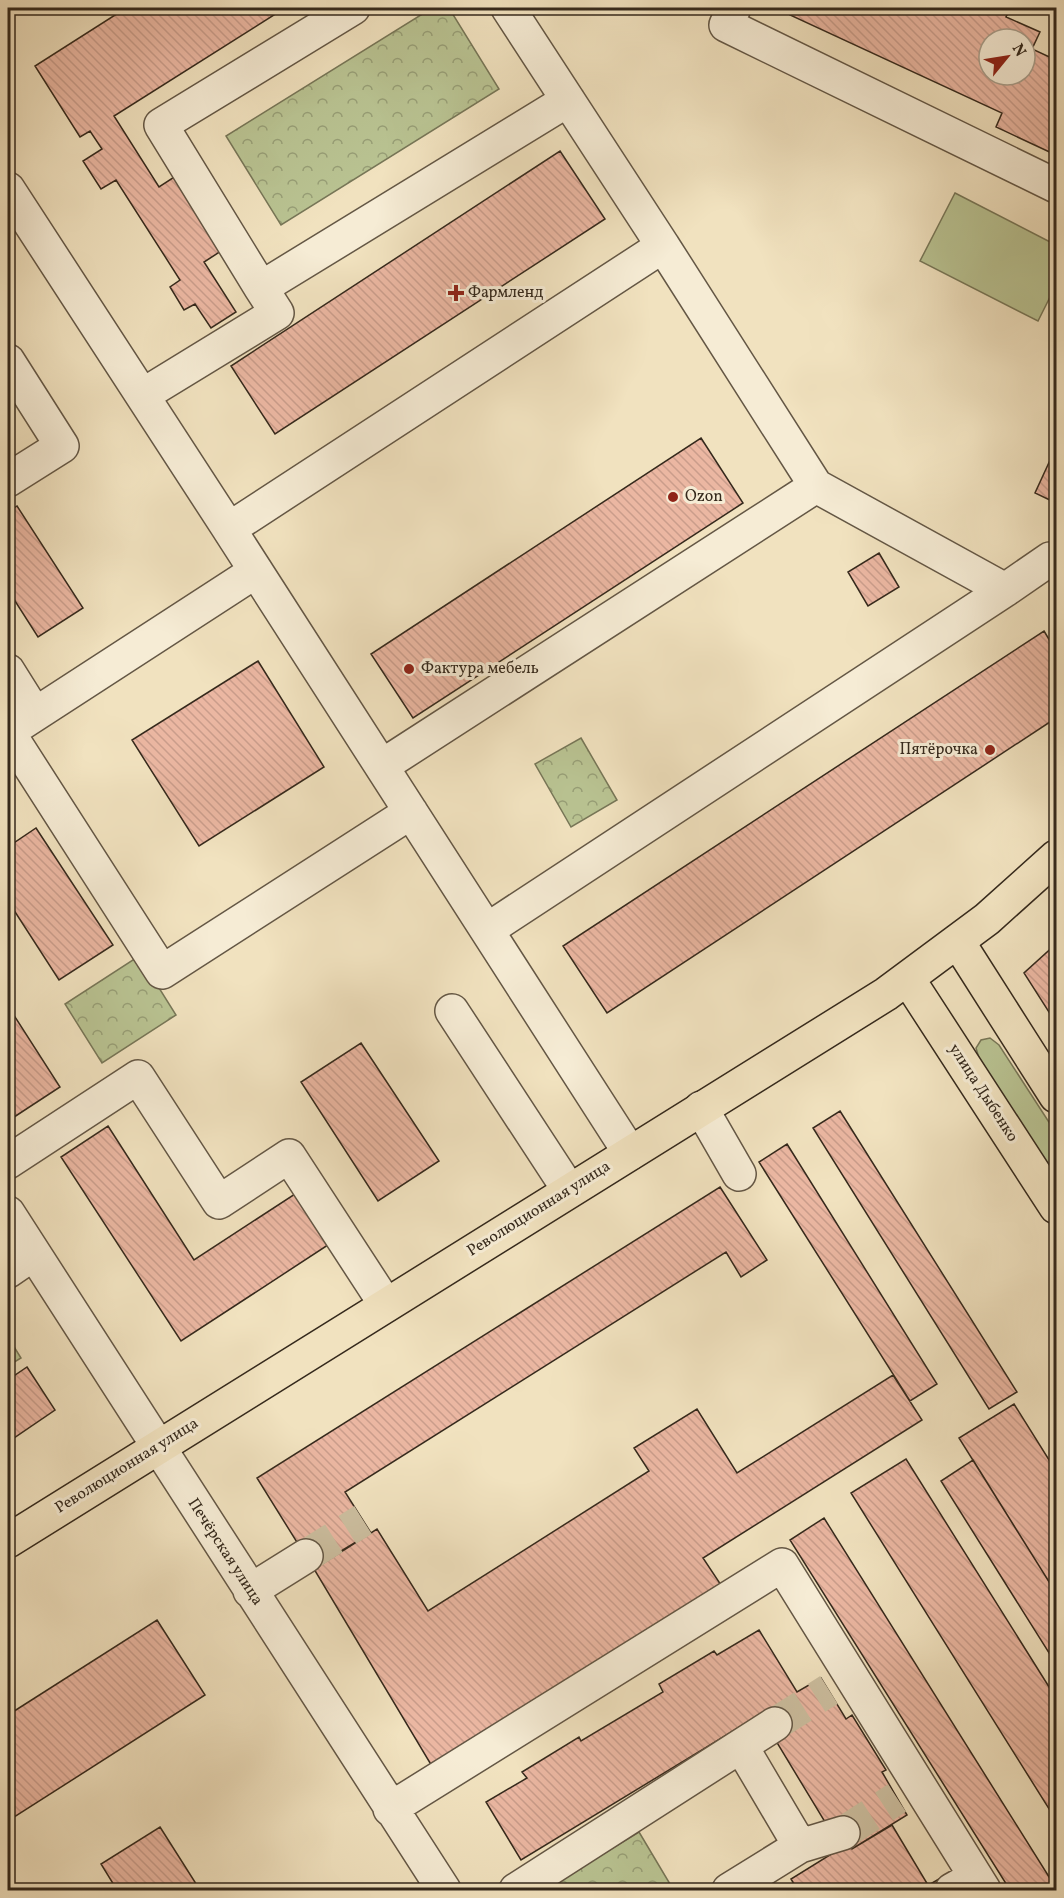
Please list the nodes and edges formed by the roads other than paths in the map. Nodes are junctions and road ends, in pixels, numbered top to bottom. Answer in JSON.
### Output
{"nodes":[{"id":1,"x":353,"y":8,"type":"edge"},
{"id":2,"x":508,"y":8,"type":"edge"},
{"id":3,"x":734,"y":8,"type":"edge"},
{"id":4,"x":568,"y":100,"type":"junction"},
{"id":5,"x":1056,"y":186,"type":"edge"},
{"id":6,"x":8,"y":189,"type":"edge"},
{"id":7,"x":663,"y":246,"type":"junction"},
{"id":8,"x":261,"y":288,"type":"junction"},
{"id":9,"x":8,"y":361,"type":"edge"},
{"id":10,"x":143,"y":395,"type":"junction"},
{"id":11,"x":8,"y":480,"type":"edge"},
{"id":12,"x":816,"y":486,"type":"junction"},
{"id":13,"x":230,"y":529,"type":"junction"},
{"id":14,"x":1054,"y":555,"type":"edge"},
{"id":15,"x":256,"y":571,"type":"junction"},
{"id":16,"x":1005,"y":590,"type":"junction"},
{"id":17,"x":8,"y":671,"type":"edge"},
{"id":18,"x":35,"y":714,"type":"junction"},
{"id":19,"x":382,"y":766,"type":"junction"},
{"id":20,"x":411,"y":812,"type":"junction"},
{"id":21,"x":1056,"y":857,"type":"edge"},
{"id":22,"x":487,"y":930,"type":"junction"},
{"id":23,"x":958,"y":942,"type":"junction"},
{"id":24,"x":908,"y":979,"type":"junction"},
{"id":25,"x":452,"y":1011,"type":"dead end"},
{"id":26,"x":1056,"y":1096,"type":"edge"},
{"id":27,"x":701,"y":1108,"type":"junction"},
{"id":28,"x":630,"y":1153,"type":"junction"},
{"id":29,"x":8,"y":1162,"type":"edge"},
{"id":30,"x":739,"y":1174,"type":"dead end"},
{"id":31,"x":569,"y":1190,"type":"junction"},
{"id":32,"x":1056,"y":1207,"type":"edge"},
{"id":33,"x":8,"y":1213,"type":"edge"},
{"id":34,"x":20,"y":1262,"type":"edge"},
{"id":35,"x":386,"y":1305,"type":"junction"},
{"id":36,"x":158,"y":1447,"type":"junction"},
{"id":37,"x":8,"y":1541,"type":"edge"},
{"id":38,"x":306,"y":1556,"type":"tunnel mouth"},
{"id":39,"x":250,"y":1591,"type":"junction"},
{"id":40,"x":775,"y":1724,"type":"tunnel mouth"},
{"id":41,"x":741,"y":1746,"type":"junction"},
{"id":42,"x":390,"y":1809,"type":"junction"},
{"id":43,"x":843,"y":1833,"type":"tunnel mouth"},
{"id":44,"x":800,"y":1846,"type":"junction"},
{"id":45,"x":970,"y":1886,"type":"edge"},
{"id":46,"x":444,"y":1890,"type":"edge"},
{"id":47,"x":516,"y":1890,"type":"edge"},
{"id":48,"x":729,"y":1890,"type":"edge"}],
"edges":[{"from":1,"to":8,"type":"street"},
{"from":2,"to":4,"type":"street"},
{"from":3,"to":5,"type":"street"},
{"from":4,"to":7,"type":"street"},
{"from":4,"to":8,"type":"street"},
{"from":6,"to":10,"type":"street"},
{"from":7,"to":12,"type":"street"},
{"from":7,"to":13,"type":"street"},
{"from":8,"to":10,"type":"street"},
{"from":9,"to":11,"type":"street"},
{"from":10,"to":13,"type":"street"},
{"from":12,"to":16,"type":"street"},
{"from":12,"to":19,"type":"street"},
{"from":13,"to":15,"type":"street"},
{"from":14,"to":16,"type":"street"},
{"from":15,"to":18,"type":"street"},
{"from":15,"to":19,"type":"street"},
{"from":16,"to":22,"type":"street"},
{"from":17,"to":18,"type":"street"},
{"from":18,"to":20,"type":"street"},
{"from":19,"to":20,"type":"street"},
{"from":20,"to":22,"type":"street"},
{"from":21,"to":23,"type":"main road","name":"Революционная улица"},
{"from":22,"to":28,"type":"street"},
{"from":23,"to":24,"type":"main road","name":"Революционная улица"},
{"from":23,"to":26,"type":"main road"},
{"from":24,"to":27,"type":"main road","name":"Революционная улица"},
{"from":24,"to":32,"type":"main road","name":"улица Дыбенко"},
{"from":25,"to":31,"type":"street"},
{"from":27,"to":28,"type":"main road","name":"Революционная улица"},
{"from":27,"to":30,"type":"street"},
{"from":28,"to":31,"type":"main road","name":"Революционная улица"},
{"from":29,"to":35,"type":"street"},
{"from":31,"to":35,"type":"main road","name":"Революционная улица"},
{"from":33,"to":34,"type":"street","name":"Печёрская улица"},
{"from":34,"to":36,"type":"street","name":"Печёрская улица"},
{"from":35,"to":36,"type":"main road","name":"Революционная улица"},
{"from":36,"to":37,"type":"main road","name":"Революционная улица"},
{"from":36,"to":39,"type":"street","name":"Печёрская улица"},
{"from":38,"to":39,"type":"street"},
{"from":39,"to":42,"type":"street","name":"Печёрская улица"},
{"from":40,"to":41,"type":"street"},
{"from":41,"to":44,"type":"street"},
{"from":41,"to":47,"type":"street"},
{"from":42,"to":45,"type":"street"},
{"from":42,"to":46,"type":"street","name":"Печёрская улица"},
{"from":43,"to":44,"type":"street"},
{"from":44,"to":48,"type":"street"}]}
